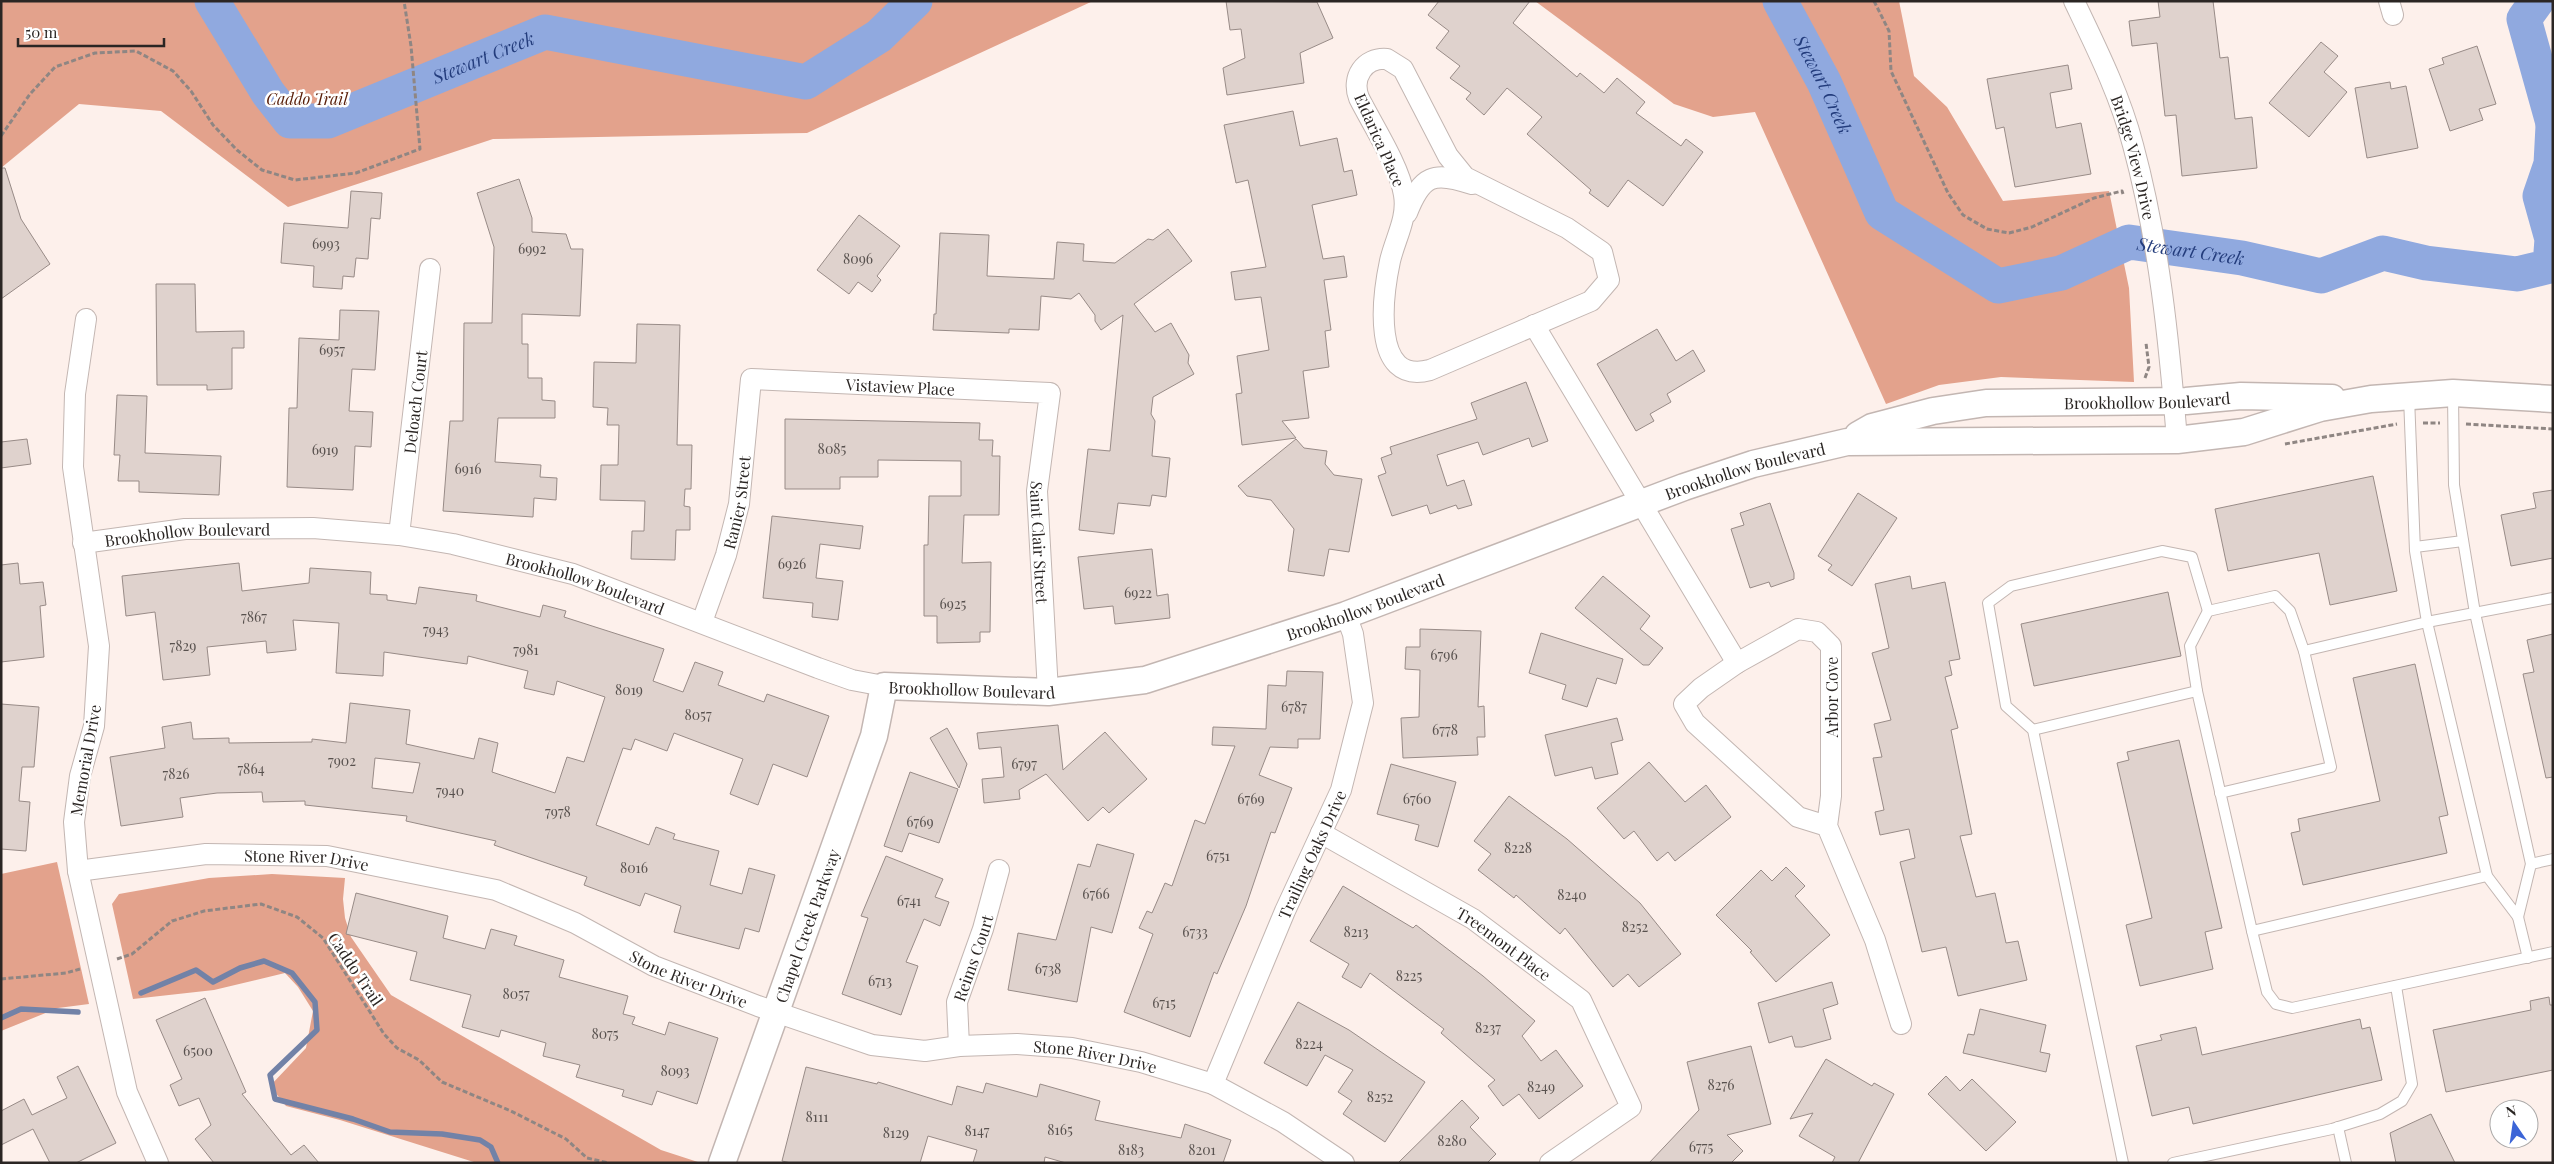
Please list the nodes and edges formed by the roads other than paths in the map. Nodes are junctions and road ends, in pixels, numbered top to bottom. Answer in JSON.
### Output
{"nodes":[{"id":1,"x":2074,"y":1,"type":"edge"},
{"id":2,"x":1487,"y":189,"type":"junction"},
{"id":3,"x":1400,"y":229,"type":"junction"},
{"id":4,"x":430,"y":269,"type":"dead end"},
{"id":5,"x":86,"y":318,"type":"dead end"},
{"id":6,"x":1534,"y":325,"type":"junction"},
{"id":7,"x":751,"y":379,"type":"joint"},
{"id":8,"x":1050,"y":393,"type":"joint"},
{"id":9,"x":2453,"y":393,"type":"junction"},
{"id":10,"x":2409,"y":396,"type":"junction"},
{"id":11,"x":2553,"y":399,"type":"edge"},
{"id":12,"x":2364,"y":400,"type":"junction"},
{"id":13,"x":2174,"y":401,"type":"junction"},
{"id":14,"x":2177,"y":440,"type":"junction"},
{"id":15,"x":1847,"y":442,"type":"junction"},
{"id":16,"x":1641,"y":503,"type":"junction"},
{"id":17,"x":399,"y":535,"type":"junction"},
{"id":18,"x":2463,"y":541,"type":"junction"},
{"id":19,"x":83,"y":543,"type":"junction"},
{"id":20,"x":2415,"y":548,"type":"junction"},
{"id":21,"x":2553,"y":598,"type":"edge"},
{"id":22,"x":2208,"y":610,"type":"junction"},
{"id":23,"x":2475,"y":614,"type":"junction"},
{"id":24,"x":1346,"y":615,"type":"junction"},
{"id":25,"x":702,"y":622,"type":"junction"},
{"id":26,"x":2427,"y":622,"type":"junction"},
{"id":27,"x":2304,"y":651,"type":"junction"},
{"id":28,"x":1737,"y":663,"type":"junction"},
{"id":29,"x":884,"y":686,"type":"junction"},
{"id":30,"x":2196,"y":691,"type":"junction"},
{"id":31,"x":1048,"y":692,"type":"junction"},
{"id":32,"x":2033,"y":730,"type":"junction"},
{"id":33,"x":2220,"y":793,"type":"junction"},
{"id":34,"x":1827,"y":826,"type":"junction"},
{"id":35,"x":1321,"y":833,"type":"junction"},
{"id":36,"x":2553,"y":860,"type":"edge"},
{"id":37,"x":2531,"y":864,"type":"junction"},
{"id":38,"x":999,"y":870,"type":"dead end"},
{"id":39,"x":78,"y":871,"type":"junction"},
{"id":40,"x":2487,"y":876,"type":"junction"},
{"id":41,"x":2518,"y":917,"type":"junction"},
{"id":42,"x":2252,"y":931,"type":"junction"},
{"id":43,"x":2553,"y":952,"type":"edge"},
{"id":44,"x":2528,"y":958,"type":"junction"},
{"id":45,"x":2396,"y":986,"type":"junction"},
{"id":46,"x":777,"y":1012,"type":"junction"},
{"id":47,"x":1901,"y":1024,"type":"dead end"},
{"id":48,"x":959,"y":1046,"type":"junction"},
{"id":49,"x":1213,"y":1084,"type":"junction"},
{"id":50,"x":2338,"y":1127,"type":"junction"},
{"id":51,"x":154,"y":1162,"type":"edge"},
{"id":52,"x":722,"y":1163,"type":"edge"},
{"id":53,"x":1344,"y":1163,"type":"edge"},
{"id":54,"x":1550,"y":1163,"type":"edge"},
{"id":55,"x":2123,"y":1163,"type":"edge"},
{"id":56,"x":2173,"y":1163,"type":"edge"},
{"id":57,"x":2346,"y":1163,"type":"edge"}],
"edges":[{"from":1,"to":13,"type":"street","name":"Bridge View Drive"},
{"from":2,"to":3,"type":"street","name":"Eldarica Place"},
{"from":2,"to":3,"type":"street","name":"Eldarica Place"},
{"from":2,"to":6,"type":"street","name":"Eldarica Place"},
{"from":3,"to":6,"type":"street","name":"Eldarica Place"},
{"from":4,"to":17,"type":"street","name":"Deloach Court"},
{"from":5,"to":19,"type":"street","name":"Memorial Drive"},
{"from":6,"to":16,"type":"street"},
{"from":7,"to":8,"type":"street","name":"Vistaview Place"},
{"from":7,"to":25,"type":"street","name":"Ranier Street"},
{"from":8,"to":31,"type":"street","name":"Saint Clair Street"},
{"from":9,"to":10,"type":"street","name":"Brookhollow Boulevard"},
{"from":9,"to":11,"type":"street","name":"Brookhollow Boulevard"},
{"from":9,"to":18,"type":"lane"},
{"from":10,"to":12,"type":"street","name":"Brookhollow Boulevard"},
{"from":10,"to":20,"type":"lane"},
{"from":12,"to":13,"type":"street","name":"Brookhollow Boulevard"},
{"from":12,"to":14,"type":"street","name":"Brookhollow Boulevard"},
{"from":13,"to":14,"type":"street","name":"Bridge View Drive"},
{"from":13,"to":15,"type":"street","name":"Brookhollow Boulevard"},
{"from":14,"to":15,"type":"street","name":"Brookhollow Boulevard"},
{"from":15,"to":16,"type":"street","name":"Brookhollow Boulevard"},
{"from":16,"to":24,"type":"street","name":"Brookhollow Boulevard"},
{"from":16,"to":28,"type":"street"},
{"from":17,"to":19,"type":"street","name":"Brookhollow Boulevard"},
{"from":17,"to":25,"type":"street","name":"Brookhollow Boulevard"},
{"from":18,"to":20,"type":"lane"},
{"from":18,"to":23,"type":"lane"},
{"from":19,"to":39,"type":"street","name":"Memorial Drive"},
{"from":20,"to":26,"type":"lane"},
{"from":21,"to":23,"type":"lane"},
{"from":22,"to":27,"type":"lane"},
{"from":22,"to":30,"type":"lane"},
{"from":22,"to":32,"type":"lane"},
{"from":23,"to":26,"type":"lane"},
{"from":23,"to":37,"type":"lane"},
{"from":24,"to":31,"type":"street","name":"Brookhollow Boulevard"},
{"from":24,"to":35,"type":"street","name":"Trailing Oaks Drive"},
{"from":25,"to":29,"type":"street","name":"Brookhollow Boulevard"},
{"from":26,"to":27,"type":"lane"},
{"from":26,"to":40,"type":"lane"},
{"from":27,"to":33,"type":"lane"},
{"from":28,"to":34,"type":"street","name":"Arbor Cove"},
{"from":28,"to":34,"type":"street","name":"Arbor Cove"},
{"from":29,"to":31,"type":"street","name":"Brookhollow Boulevard"},
{"from":29,"to":46,"type":"street","name":"Chapel Creek Parkway"},
{"from":30,"to":32,"type":"lane"},
{"from":30,"to":33,"type":"lane"},
{"from":32,"to":55,"type":"lane"},
{"from":33,"to":42,"type":"lane"},
{"from":34,"to":47,"type":"street"},
{"from":35,"to":49,"type":"street","name":"Trailing Oaks Drive"},
{"from":35,"to":54,"type":"street","name":"Treemont Place"},
{"from":36,"to":37,"type":"lane"},
{"from":37,"to":41,"type":"lane"},
{"from":38,"to":48,"type":"street","name":"Reims Court"},
{"from":39,"to":46,"type":"street","name":"Stone River Drive"},
{"from":39,"to":51,"type":"street","name":"Memorial Drive"},
{"from":40,"to":41,"type":"lane"},
{"from":40,"to":42,"type":"lane"},
{"from":41,"to":44,"type":"lane"},
{"from":42,"to":45,"type":"lane"},
{"from":43,"to":44,"type":"lane"},
{"from":44,"to":45,"type":"lane"},
{"from":45,"to":50,"type":"lane"},
{"from":46,"to":48,"type":"street","name":"Stone River Drive"},
{"from":46,"to":52,"type":"street","name":"Chapel Creek Parkway"},
{"from":48,"to":49,"type":"street","name":"Stone River Drive"},
{"from":49,"to":53,"type":"street","name":"Stone River Drive"},
{"from":50,"to":56,"type":"lane"},
{"from":50,"to":57,"type":"lane"}]}
